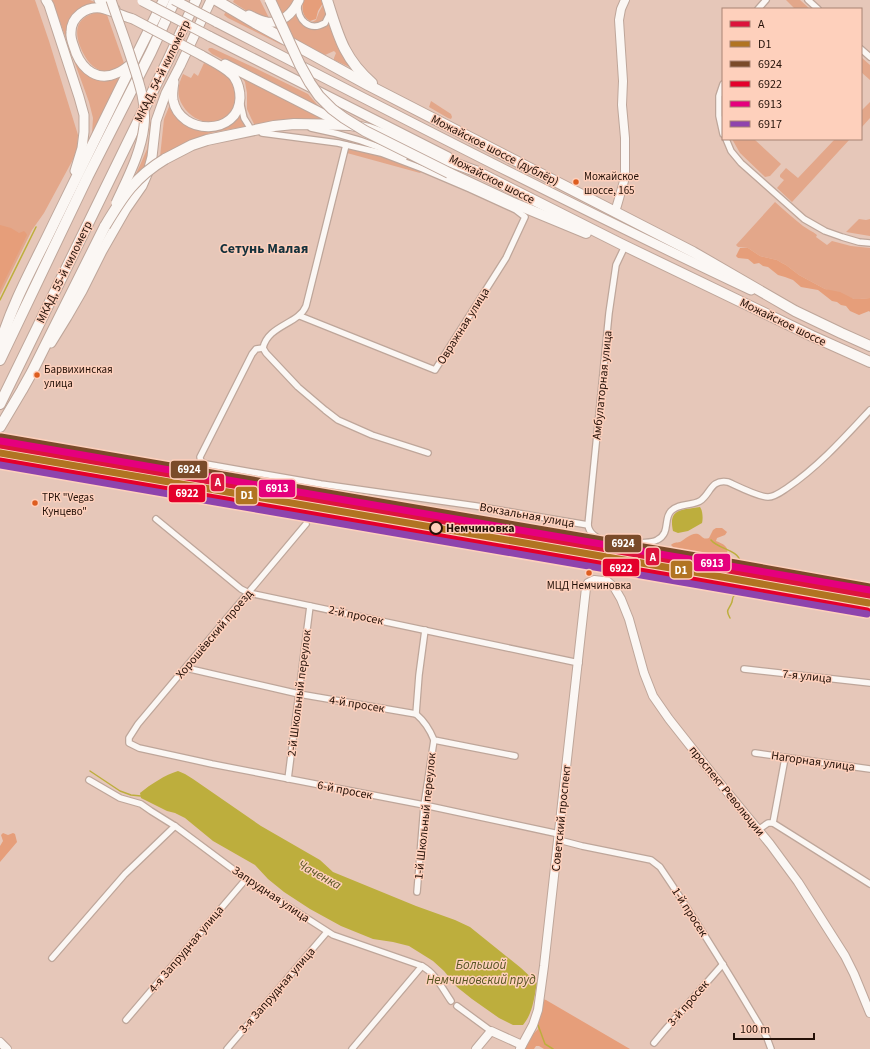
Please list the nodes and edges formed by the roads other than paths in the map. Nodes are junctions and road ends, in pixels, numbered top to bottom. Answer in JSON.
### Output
{"nodes":[{"id":1,"x":46,"y":0,"type":"edge"},
{"id":2,"x":99,"y":0,"type":"edge"},
{"id":3,"x":111,"y":0,"type":"edge"},
{"id":4,"x":164,"y":0,"type":"edge"},
{"id":5,"x":196,"y":0,"type":"edge"},
{"id":6,"x":212,"y":0,"type":"edge"},
{"id":7,"x":270,"y":0,"type":"edge"},
{"id":8,"x":299,"y":0,"type":"edge"},
{"id":9,"x":327,"y":0,"type":"edge"},
{"id":10,"x":625,"y":0,"type":"edge"},
{"id":11,"x":766,"y":0,"type":"edge"},
{"id":12,"x":808,"y":0,"type":"edge"},
{"id":13,"x":141,"y":1,"type":"edge"},
{"id":14,"x":177,"y":1,"type":"edge"},
{"id":15,"x":221,"y":2,"type":"edge"},
{"id":16,"x":759,"y":8,"type":"edge"},
{"id":17,"x":817,"y":8,"type":"edge"},
{"id":18,"x":331,"y":11,"type":"junction"},
{"id":19,"x":132,"y":19,"type":"junction"},
{"id":20,"x":201,"y":55,"type":"junction"},
{"id":21,"x":132,"y":63,"type":"junction"},
{"id":22,"x":174,"y":77,"type":"junction"},
{"id":23,"x":722,"y":87,"type":"edge"},
{"id":24,"x":395,"y":99,"type":"junction"},
{"id":25,"x":240,"y":101,"type":"junction"},
{"id":26,"x":290,"y":124,"type":"junction"},
{"id":27,"x":249,"y":126,"type":"dead end"},
{"id":28,"x":351,"y":126,"type":"junction"},
{"id":29,"x":722,"y":130,"type":"edge"},
{"id":30,"x":262,"y":133,"type":"dead end"},
{"id":31,"x":109,"y":135,"type":"joint"},
{"id":32,"x":726,"y":140,"type":"edge"},
{"id":33,"x":128,"y":141,"type":"joint"},
{"id":34,"x":346,"y":145,"type":"junction"},
{"id":35,"x":423,"y":169,"type":"junction"},
{"id":36,"x":478,"y":172,"type":"junction"},
{"id":37,"x":67,"y":196,"type":"junction"},
{"id":38,"x":615,"y":212,"type":"junction"},
{"id":39,"x":105,"y":226,"type":"junction"},
{"id":40,"x":870,"y":243,"type":"edge"},
{"id":41,"x":623,"y":245,"type":"junction"},
{"id":42,"x":795,"y":311,"type":"junction"},
{"id":43,"x":300,"y":316,"type":"junction"},
{"id":44,"x":0,"y":345,"type":"edge"},
{"id":45,"x":870,"y":346,"type":"edge"},
{"id":46,"x":263,"y":348,"type":"junction"},
{"id":47,"x":0,"y":360,"type":"edge"},
{"id":48,"x":38,"y":360,"type":"junction"},
{"id":49,"x":869,"y":362,"type":"edge"},
{"id":50,"x":0,"y":404,"type":"edge"},
{"id":51,"x":870,"y":410,"type":"edge"},
{"id":52,"x":0,"y":427,"type":"edge"},
{"id":53,"x":428,"y":453,"type":"dead end"},
{"id":54,"x":156,"y":519,"type":"dead end"},
{"id":55,"x":306,"y":524,"type":"dead end"},
{"id":56,"x":588,"y":525,"type":"junction"},
{"id":57,"x":588,"y":583,"type":"joint"},
{"id":58,"x":249,"y":593,"type":"junction"},
{"id":59,"x":310,"y":606,"type":"junction"},
{"id":60,"x":425,"y":630,"type":"junction"},
{"id":61,"x":579,"y":663,"type":"junction"},
{"id":62,"x":186,"y":668,"type":"junction"},
{"id":63,"x":744,"y":669,"type":"dead end"},
{"id":64,"x":870,"y":683,"type":"edge"},
{"id":65,"x":299,"y":694,"type":"junction"},
{"id":66,"x":416,"y":714,"type":"junction"},
{"id":67,"x":434,"y":740,"type":"junction"},
{"id":68,"x":132,"y":745,"type":"joint"},
{"id":69,"x":756,"y":753,"type":"dead end"},
{"id":70,"x":515,"y":756,"type":"dead end"},
{"id":71,"x":785,"y":758,"type":"junction"},
{"id":72,"x":870,"y":769,"type":"edge"},
{"id":73,"x":288,"y":779,"type":"junction"},
{"id":74,"x":89,"y":780,"type":"dead end"},
{"id":75,"x":424,"y":805,"type":"junction"},
{"id":76,"x":773,"y":823,"type":"junction"},
{"id":77,"x":175,"y":826,"type":"junction"},
{"id":78,"x":758,"y":830,"type":"junction"},
{"id":79,"x":559,"y":837,"type":"junction"},
{"id":80,"x":246,"y":879,"type":"junction"},
{"id":81,"x":870,"y":884,"type":"edge"},
{"id":82,"x":417,"y":892,"type":"dead end"},
{"id":83,"x":327,"y":932,"type":"junction"},
{"id":84,"x":52,"y":958,"type":"dead end"},
{"id":85,"x":722,"y":964,"type":"junction"},
{"id":86,"x":422,"y":966,"type":"junction"},
{"id":87,"x":451,"y":1001,"type":"dead end"},
{"id":88,"x":457,"y":1006,"type":"dead end"},
{"id":89,"x":870,"y":1013,"type":"edge"},
{"id":90,"x":126,"y":1020,"type":"dead end"},
{"id":91,"x":491,"y":1031,"type":"junction"},
{"id":92,"x":0,"y":1042,"type":"edge"},
{"id":93,"x":654,"y":1044,"type":"dead end"},
{"id":94,"x":521,"y":1047,"type":"edge"},
{"id":95,"x":7,"y":1049,"type":"edge"},
{"id":96,"x":227,"y":1049,"type":"edge"},
{"id":97,"x":352,"y":1049,"type":"edge"},
{"id":98,"x":476,"y":1049,"type":"edge"},
{"id":99,"x":772,"y":1049,"type":"edge"}],
"edges":[{"from":1,"to":37,"type":"main road"},
{"from":2,"to":19,"type":"main road"},
{"from":3,"to":39,"type":"main road","bridge":true},
{"from":4,"to":21,"type":"highway"},
{"from":5,"to":33,"type":"highway","name":"МКАД, 54-й километр"},
{"from":6,"to":22,"type":"main road"},
{"from":7,"to":41,"type":"highway","bridge":true},
{"from":8,"to":15,"type":"main road"},
{"from":8,"to":18,"type":"street"},
{"from":9,"to":18,"type":"highway"},
{"from":10,"to":38,"type":"street"},
{"from":11,"to":16,"type":"street"},
{"from":12,"to":17,"type":"street"},
{"from":13,"to":36,"type":"main road","name":"Можайское шоссе","bridge":true},
{"from":14,"to":31,"type":"highway","name":"МКАД, 54-й километр"},
{"from":14,"to":42,"type":"main road","name":"Можайское шоссе","bridge":true},
{"from":15,"to":24,"type":"highway","name":"Можайское шоссе (дублёр)"},
{"from":18,"to":24,"type":"highway"},
{"from":19,"to":20,"type":"main road","bridge":true},
{"from":19,"to":21,"type":"main road"},
{"from":20,"to":25,"type":"main road"},
{"from":20,"to":28,"type":"main road"},
{"from":21,"to":37,"type":"highway"},
{"from":22,"to":25,"type":"main road"},
{"from":22,"to":48,"type":"main road"},
{"from":23,"to":29,"type":"street"},
{"from":24,"to":38,"type":"highway","name":"Можайское шоссе (дублёр)"},
{"from":25,"to":27,"type":"street"},
{"from":26,"to":28,"type":"highway"},
{"from":26,"to":35,"type":"street"},
{"from":26,"to":39,"type":"highway","bridge":true},
{"from":28,"to":36,"type":"highway"},
{"from":30,"to":34,"type":"street"},
{"from":31,"to":47,"type":"highway","name":"МКАД, 55-й километр"},
{"from":32,"to":40,"type":"street"},
{"from":33,"to":50,"type":"highway","name":"МКАД, 55-й километр"},
{"from":34,"to":35,"type":"street"},
{"from":34,"to":43,"type":"street"},
{"from":35,"to":43,"type":"street","name":"Овражная улица"},
{"from":36,"to":41,"type":"highway","name":"Можайское шоссе"},
{"from":37,"to":44,"type":"highway"},
{"from":38,"to":42,"type":"highway","name":"Можайское шоссе (дублёр)"},
{"from":39,"to":48,"type":"highway"},
{"from":41,"to":49,"type":"highway","name":"Можайское шоссе"},
{"from":41,"to":56,"type":"street","name":"Амбулаторная улица"},
{"from":42,"to":45,"type":"highway","name":"Можайское шоссе"},
{"from":43,"to":46,"type":"street"},
{"from":46,"to":53,"type":"street"},
{"from":46,"to":56,"type":"street","name":"Вокзальная улица"},
{"from":48,"to":52,"type":"highway"},
{"from":51,"to":56,"type":"street"},
{"from":54,"to":58,"type":"street","name":"2-й просек"},
{"from":55,"to":58,"type":"street","name":"Хорошёвский проезд"},
{"from":57,"to":61,"type":"street","name":"Советский проспект"},
{"from":57,"to":78,"type":"street","name":"проспект Революции"},
{"from":58,"to":59,"type":"street","name":"2-й просек"},
{"from":58,"to":62,"type":"street","name":"Хорошёвский проезд"},
{"from":59,"to":60,"type":"street","name":"2-й просек"},
{"from":59,"to":65,"type":"street","name":"2-й Школьный переулок"},
{"from":60,"to":61,"type":"street","name":"2-й просек"},
{"from":60,"to":66,"type":"street"},
{"from":61,"to":79,"type":"street","name":"Советский проспект"},
{"from":62,"to":65,"type":"street","name":"4-й просек"},
{"from":62,"to":68,"type":"street","name":"Хорошёвский проезд"},
{"from":63,"to":64,"type":"street","name":"7-я улица"},
{"from":65,"to":66,"type":"street","name":"4-й просек"},
{"from":65,"to":73,"type":"street","name":"2-й Школьный переулок"},
{"from":66,"to":67,"type":"street"},
{"from":67,"to":70,"type":"street"},
{"from":67,"to":75,"type":"street","name":"1-й Школьный переулок"},
{"from":68,"to":73,"type":"street","name":"6-й просек"},
{"from":69,"to":71,"type":"street","name":"Нагорная улица"},
{"from":71,"to":72,"type":"street","name":"Нагорная улица"},
{"from":71,"to":76,"type":"street"},
{"from":73,"to":75,"type":"street","name":"6-й просек"},
{"from":74,"to":77,"type":"street","name":"Запрудная улица"},
{"from":75,"to":79,"type":"street","name":"6-й просек"},
{"from":75,"to":82,"type":"street","name":"1-й Школьный переулок"},
{"from":76,"to":78,"type":"street"},
{"from":76,"to":81,"type":"street"},
{"from":77,"to":80,"type":"street","name":"Запрудная улица"},
{"from":77,"to":84,"type":"street"},
{"from":78,"to":89,"type":"street","name":"проспект Революции"},
{"from":79,"to":85,"type":"street","name":"1-й просек"},
{"from":79,"to":94,"type":"street","name":"Советский проспект"},
{"from":80,"to":83,"type":"street","name":"Запрудная улица"},
{"from":80,"to":90,"type":"street","name":"4-я Запрудная улица"},
{"from":83,"to":86,"type":"street","name":"Запрудная улица"},
{"from":83,"to":96,"type":"street","name":"3-я Запрудная улица"},
{"from":85,"to":93,"type":"street","name":"3-й просек"},
{"from":85,"to":99,"type":"street","name":"1-й просек"},
{"from":86,"to":87,"type":"street","name":"Запрудная улица"},
{"from":86,"to":97,"type":"street"},
{"from":88,"to":91,"type":"street"},
{"from":91,"to":94,"type":"street"},
{"from":91,"to":98,"type":"street"},
{"from":92,"to":95,"type":"street"}]}
